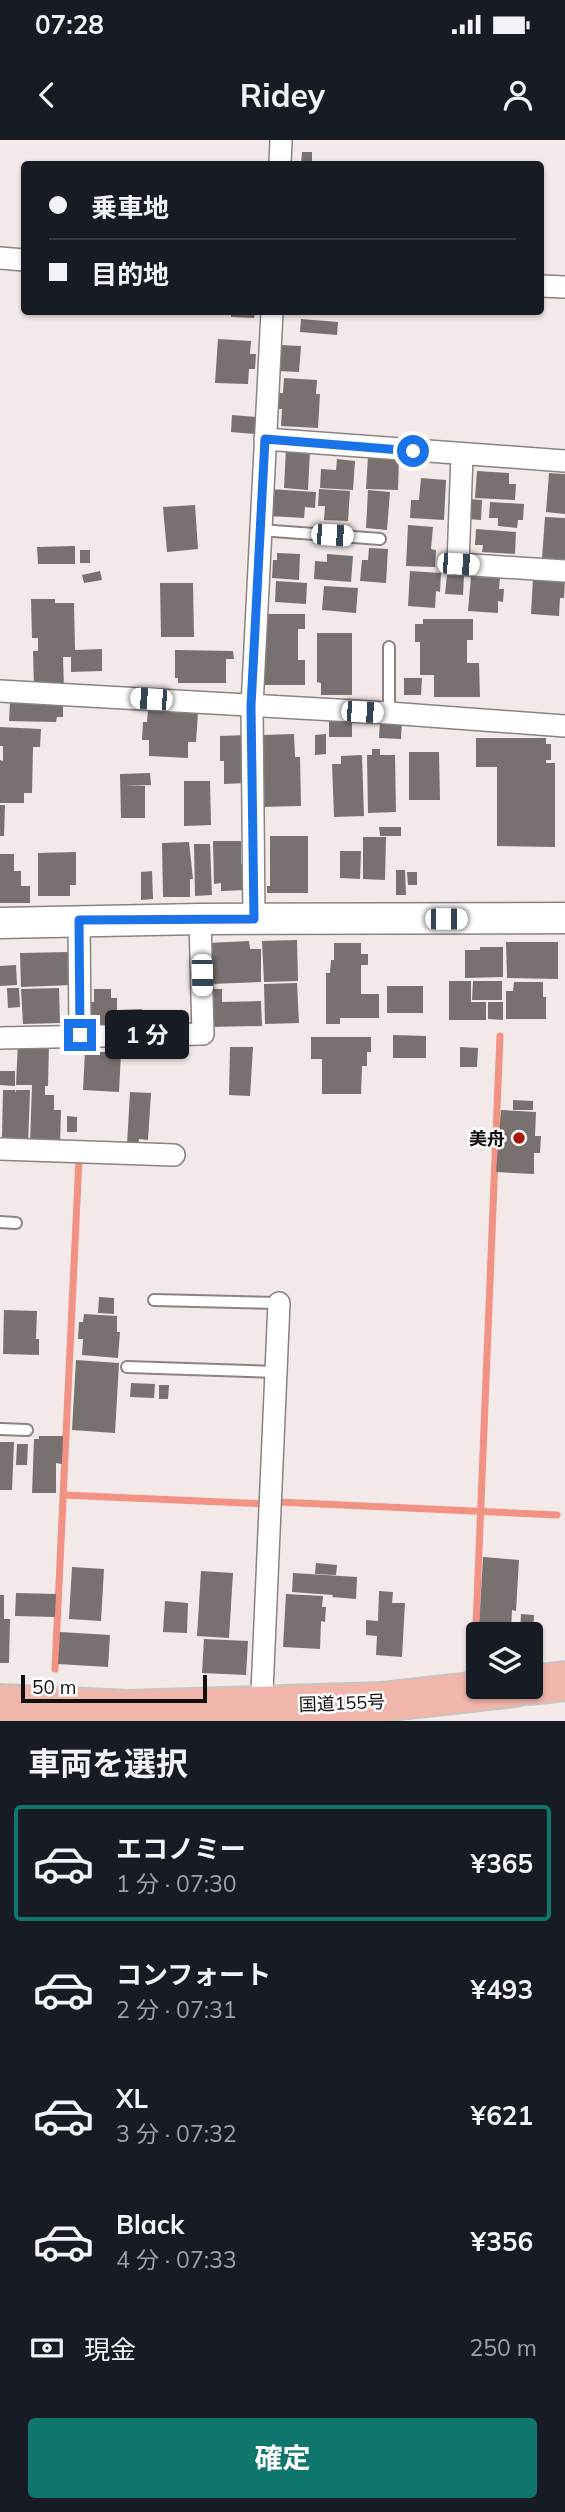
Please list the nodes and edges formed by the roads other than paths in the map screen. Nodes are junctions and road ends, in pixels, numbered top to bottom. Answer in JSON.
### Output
{"nodes":[{"id":1,"x":281,"y":140,"type":"edge"},
{"id":2,"x":280,"y":161,"type":"edge"},
{"id":3,"x":0,"y":258,"type":"edge"},
{"id":4,"x":21,"y":260,"type":"edge"},
{"id":5,"x":544,"y":286,"type":"edge"},
{"id":6,"x":565,"y":287,"type":"edge"},
{"id":7,"x":272,"y":315,"type":"edge"},
{"id":8,"x":265,"y":439,"type":"junction"},
{"id":9,"x":462,"y":455,"type":"junction"},
{"id":10,"x":565,"y":461,"type":"edge"},
{"id":11,"x":260,"y":530,"type":"junction"},
{"id":12,"x":380,"y":539,"type":"dead end"},
{"id":13,"x":565,"y":571,"type":"edge"},
{"id":14,"x":389,"y":647,"type":"dead end"},
{"id":15,"x":0,"y":691,"type":"edge"},
{"id":16,"x":251,"y":706,"type":"junction"},
{"id":17,"x":389,"y":713,"type":"junction"},
{"id":18,"x":565,"y":726,"type":"edge"},
{"id":19,"x":565,"y":918,"type":"edge"},
{"id":20,"x":201,"y":919,"type":"junction"},
{"id":21,"x":254,"y":919,"type":"junction"},
{"id":22,"x":79,"y":920,"type":"junction"},
{"id":23,"x":0,"y":923,"type":"edge"},
{"id":24,"x":80,"y":1035,"type":"junction"},
{"id":25,"x":0,"y":1038,"type":"edge"},
{"id":26,"x":0,"y":1149,"type":"edge"},
{"id":27,"x":174,"y":1155,"type":"dead end"},
{"id":28,"x":0,"y":1222,"type":"edge"},
{"id":29,"x":16,"y":1223,"type":"dead end"},
{"id":30,"x":154,"y":1300,"type":"dead end"},
{"id":31,"x":279,"y":1303,"type":"joint"},
{"id":32,"x":127,"y":1367,"type":"dead end"},
{"id":33,"x":276,"y":1372,"type":"junction"},
{"id":34,"x":0,"y":1429,"type":"edge"},
{"id":35,"x":27,"y":1430,"type":"dead end"},
{"id":36,"x":565,"y":1681,"type":"edge"},
{"id":37,"x":543,"y":1684,"type":"edge"},
{"id":38,"x":466,"y":1692,"type":"edge"},
{"id":39,"x":0,"y":1704,"type":"edge"},
{"id":40,"x":261,"y":1713,"type":"edge"}],
"edges":[{"from":1,"to":2,"type":"street"},
{"from":3,"to":4,"type":"street"},
{"from":5,"to":6,"type":"street"},
{"from":7,"to":8,"type":"street"},
{"from":8,"to":9,"type":"street"},
{"from":8,"to":11,"type":"street"},
{"from":9,"to":10,"type":"street"},
{"from":9,"to":13,"type":"street"},
{"from":11,"to":12,"type":"lane"},
{"from":11,"to":16,"type":"street"},
{"from":14,"to":17,"type":"lane"},
{"from":15,"to":16,"type":"street"},
{"from":16,"to":17,"type":"street"},
{"from":16,"to":21,"type":"street"},
{"from":17,"to":18,"type":"street"},
{"from":19,"to":21,"type":"street"},
{"from":20,"to":21,"type":"street"},
{"from":20,"to":22,"type":"street"},
{"from":20,"to":24,"type":"street"},
{"from":22,"to":23,"type":"street"},
{"from":22,"to":24,"type":"street"},
{"from":24,"to":25,"type":"street"},
{"from":26,"to":27,"type":"street"},
{"from":28,"to":29,"type":"lane"},
{"from":30,"to":31,"type":"lane"},
{"from":31,"to":33,"type":"street"},
{"from":32,"to":33,"type":"lane"},
{"from":33,"to":40,"type":"street"},
{"from":34,"to":35,"type":"lane"},
{"from":36,"to":37,"type":"highway"},
{"from":38,"to":40,"type":"highway","name":"国道155号"},
{"from":39,"to":40,"type":"highway","name":"国道155号"}]}
